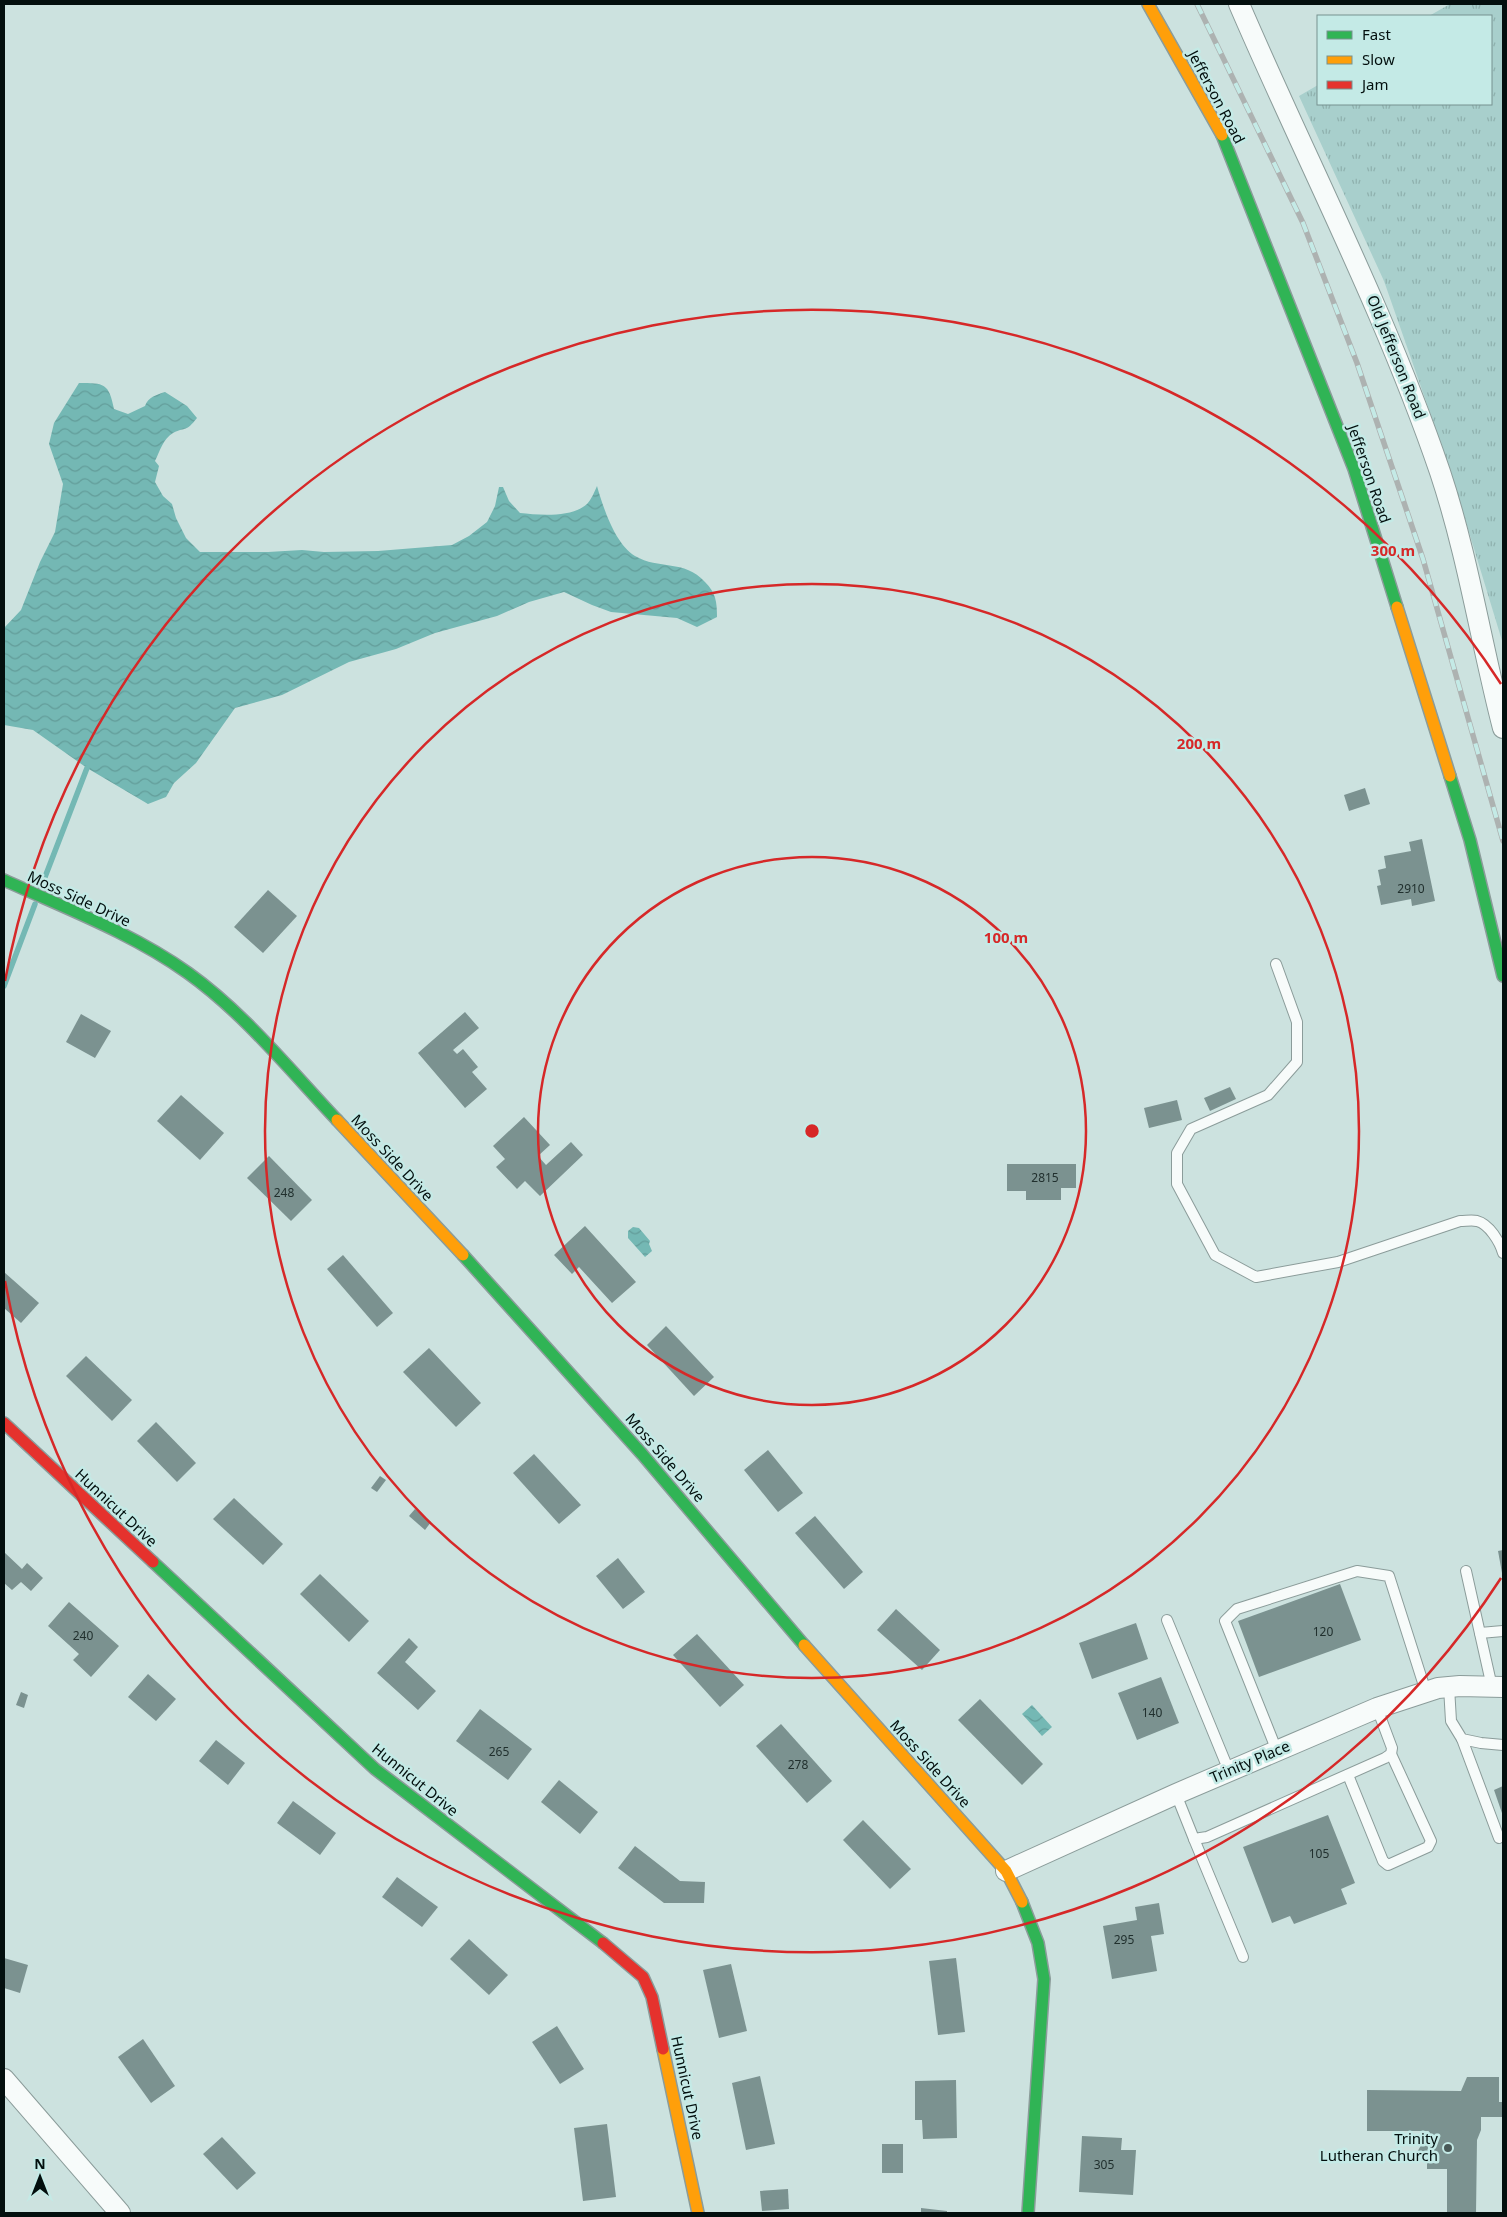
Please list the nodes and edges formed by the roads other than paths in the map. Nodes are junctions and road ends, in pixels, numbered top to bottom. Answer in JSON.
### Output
{"nodes":[{"id":1,"x":1148,"y":4,"type":"edge"},
{"id":2,"x":1239,"y":4,"type":"edge"},
{"id":3,"x":1503,"y":728,"type":"edge"},
{"id":4,"x":4,"y":880,"type":"edge"},
{"id":5,"x":1276,"y":964,"type":"dead end"},
{"id":6,"x":1503,"y":976,"type":"edge"},
{"id":7,"x":1503,"y":1253,"type":"edge"},
{"id":8,"x":4,"y":1423,"type":"edge"},
{"id":9,"x":1466,"y":1571,"type":"dead end"},
{"id":10,"x":1167,"y":1620,"type":"dead end"},
{"id":11,"x":1503,"y":1631,"type":"edge"},
{"id":12,"x":1480,"y":1632,"type":"junction"},
{"id":13,"x":1449,"y":1687,"type":"junction"},
{"id":14,"x":1498,"y":1687,"type":"edge"},
{"id":15,"x":1426,"y":1692,"type":"junction"},
{"id":16,"x":1377,"y":1708,"type":"junction"},
{"id":17,"x":1462,"y":1739,"type":"junction"},
{"id":18,"x":1503,"y":1745,"type":"edge"},
{"id":19,"x":1277,"y":1751,"type":"junction"},
{"id":20,"x":1391,"y":1754,"type":"junction"},
{"id":21,"x":1229,"y":1771,"type":"junction"},
{"id":22,"x":1348,"y":1775,"type":"junction"},
{"id":23,"x":1176,"y":1794,"type":"junction"},
{"id":24,"x":1498,"y":1838,"type":"dead end"},
{"id":25,"x":1194,"y":1839,"type":"junction"},
{"id":26,"x":1006,"y":1871,"type":"junction"},
{"id":27,"x":1243,"y":1957,"type":"dead end"},
{"id":28,"x":4,"y":2079,"type":"edge"},
{"id":29,"x":120,"y":2213,"type":"edge"},
{"id":30,"x":698,"y":2213,"type":"edge"},
{"id":31,"x":1028,"y":2213,"type":"edge"}],
"edges":[{"from":1,"to":6,"type":"main road","name":"Jefferson Road"},
{"from":2,"to":3,"type":"street","name":"Old Jefferson Road"},
{"from":4,"to":26,"type":"main road","name":"Moss Side Drive"},
{"from":5,"to":7,"type":"lane"},
{"from":8,"to":30,"type":"main road","name":"Hunnicut Drive"},
{"from":9,"to":12,"type":"lane"},
{"from":10,"to":21,"type":"lane"},
{"from":11,"to":12,"type":"lane"},
{"from":12,"to":14,"type":"lane"},
{"from":13,"to":14,"type":"street","name":"Trinity Place"},
{"from":13,"to":15,"type":"street","name":"Trinity Place"},
{"from":13,"to":17,"type":"lane"},
{"from":15,"to":16,"type":"street","name":"Trinity Place"},
{"from":15,"to":19,"type":"lane"},
{"from":16,"to":19,"type":"street","name":"Trinity Place"},
{"from":16,"to":20,"type":"lane"},
{"from":17,"to":18,"type":"lane"},
{"from":17,"to":24,"type":"lane"},
{"from":19,"to":21,"type":"street","name":"Trinity Place"},
{"from":20,"to":22,"type":"lane"},
{"from":20,"to":22,"type":"lane"},
{"from":21,"to":23,"type":"street","name":"Trinity Place"},
{"from":22,"to":25,"type":"lane"},
{"from":23,"to":25,"type":"lane"},
{"from":23,"to":26,"type":"street","name":"Trinity Place"},
{"from":25,"to":27,"type":"lane"},
{"from":26,"to":31,"type":"main road","name":"Moss Side Drive"},
{"from":28,"to":29,"type":"street"}]}
